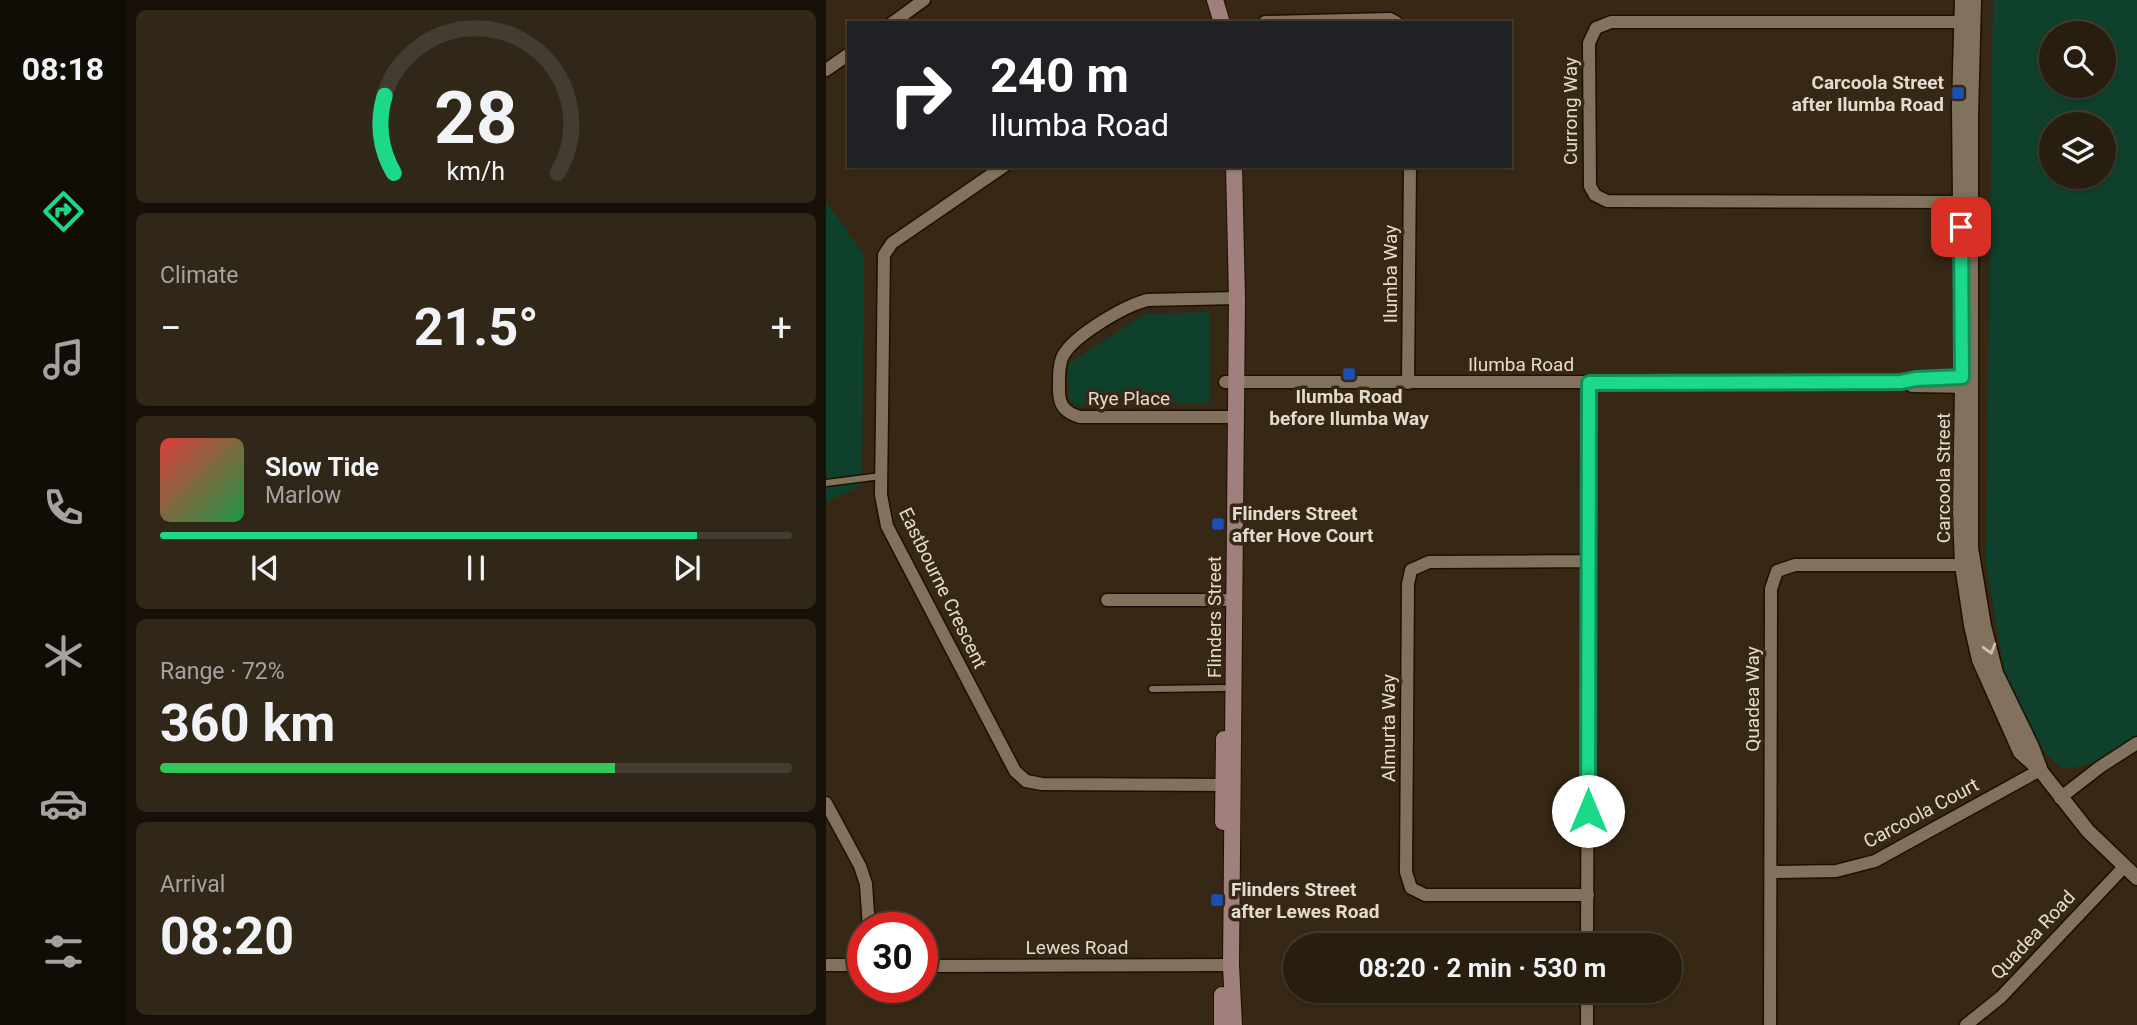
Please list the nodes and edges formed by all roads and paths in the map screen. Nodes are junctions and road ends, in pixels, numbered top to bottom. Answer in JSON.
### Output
{"nodes":[{"id":1,"x":924,"y":0,"type":"edge"},
{"id":2,"x":1215,"y":0,"type":"edge"},
{"id":3,"x":1226,"y":0,"type":"edge"},
{"id":4,"x":1962,"y":0,"type":"edge"},
{"id":5,"x":1974,"y":0,"type":"edge"},
{"id":6,"x":895,"y":21,"type":"edge"},
{"id":7,"x":1221,"y":21,"type":"edge"},
{"id":8,"x":1232,"y":21,"type":"edge"},
{"id":9,"x":1307,"y":21,"type":"edge"},
{"id":10,"x":1394,"y":21,"type":"edge"},
{"id":11,"x":1968,"y":22,"type":"junction"},
{"id":12,"x":847,"y":55,"type":"edge"},
{"id":13,"x":826,"y":71,"type":"edge"},
{"id":14,"x":1001,"y":168,"type":"edge"},
{"id":15,"x":1225,"y":168,"type":"edge"},
{"id":16,"x":1234,"y":168,"type":"edge"},
{"id":17,"x":1410,"y":168,"type":"edge"},
{"id":18,"x":1966,"y":202,"type":"junction"},
{"id":19,"x":1231,"y":298,"type":"junction"},
{"id":20,"x":1230,"y":382,"type":"junction"},
{"id":21,"x":1967,"y":382,"type":"junction"},
{"id":22,"x":1409,"y":383,"type":"junction"},
{"id":23,"x":1589,"y":383,"type":"junction"},
{"id":24,"x":1230,"y":417,"type":"junction"},
{"id":25,"x":881,"y":476,"type":"junction"},
{"id":26,"x":826,"y":483,"type":"edge"},
{"id":27,"x":1590,"y":561,"type":"junction"},
{"id":28,"x":1968,"y":565,"type":"junction"},
{"id":29,"x":1107,"y":600,"type":"dead end"},
{"id":30,"x":1230,"y":600,"type":"junction"},
{"id":31,"x":1224,"y":688,"type":"junction"},
{"id":32,"x":1152,"y":689,"type":"dead end"},
{"id":33,"x":2137,"y":743,"type":"edge"},
{"id":34,"x":2040,"y":770,"type":"junction"},
{"id":35,"x":1229,"y":785,"type":"junction"},
{"id":36,"x":2060,"y":798,"type":"junction"},
{"id":37,"x":826,"y":803,"type":"edge"},
{"id":38,"x":2124,"y":867,"type":"junction"},
{"id":39,"x":1772,"y":872,"type":"junction"},
{"id":40,"x":2137,"y":878,"type":"edge"},
{"id":41,"x":1588,"y":895,"type":"junction"},
{"id":42,"x":868,"y":912,"type":"edge"},
{"id":43,"x":1587,"y":933,"type":"edge"},
{"id":44,"x":826,"y":965,"type":"edge"},
{"id":45,"x":847,"y":965,"type":"edge"},
{"id":46,"x":1227,"y":965,"type":"junction"},
{"id":47,"x":938,"y":966,"type":"edge"},
{"id":48,"x":1587,"y":1003,"type":"edge"},
{"id":49,"x":1222,"y":1025,"type":"edge"},
{"id":50,"x":1234,"y":1025,"type":"edge"},
{"id":51,"x":1587,"y":1025,"type":"edge"},
{"id":52,"x":1770,"y":1025,"type":"edge"},
{"id":53,"x":1966,"y":1025,"type":"edge"}],
"edges":[{"from":1,"to":6,"type":"street"},
{"from":2,"to":7,"type":"main road"},
{"from":3,"to":8,"type":"main road"},
{"from":4,"to":11,"type":"street","name":"Carcoola Street"},
{"from":5,"to":11,"type":"street","name":"Carcoola Street"},
{"from":9,"to":10,"type":"street"},
{"from":11,"to":18,"type":"street","name":"Carcoola Street"},
{"from":11,"to":18,"type":"street","name":"Currong Way"},
{"from":12,"to":13,"type":"street"},
{"from":14,"to":25,"type":"street","name":"Eastbourne Crescent"},
{"from":15,"to":19,"type":"main road","name":"Flinders Street"},
{"from":16,"to":19,"type":"main road","name":"Flinders Street"},
{"from":17,"to":22,"type":"street","name":"Ilumba Way"},
{"from":18,"to":21,"type":"street","name":"Carcoola Street"},
{"from":19,"to":20,"type":"main road","name":"Flinders Street"},
{"from":19,"to":24,"type":"street","name":"Rye Place"},
{"from":20,"to":22,"type":"street","name":"Ilumba Road"},
{"from":20,"to":24,"type":"main road","name":"Flinders Street"},
{"from":21,"to":23,"type":"street","name":"Ilumba Road"},
{"from":21,"to":28,"type":"street","name":"Carcoola Street"},
{"from":22,"to":23,"type":"street","name":"Ilumba Road"},
{"from":23,"to":27,"type":"street"},
{"from":24,"to":30,"type":"main road","name":"Flinders Street"},
{"from":25,"to":26,"type":"lane"},
{"from":25,"to":35,"type":"street","name":"Eastbourne Crescent"},
{"from":27,"to":41,"type":"street"},
{"from":27,"to":41,"type":"street","name":"Almurta Way"},
{"from":28,"to":34,"type":"street","name":"Carcoola Street"},
{"from":28,"to":39,"type":"street","name":"Quadea Way"},
{"from":29,"to":30,"type":"street"},
{"from":30,"to":31,"type":"main road","name":"Flinders Street"},
{"from":30,"to":35,"type":"main road","name":"Flinders Street"},
{"from":31,"to":32,"type":"lane"},
{"from":31,"to":35,"type":"main road","name":"Flinders Street"},
{"from":33,"to":36,"type":"street"},
{"from":34,"to":36,"type":"street","name":"Carcoola Street"},
{"from":34,"to":39,"type":"street","name":"Carcoola Court"},
{"from":35,"to":46,"type":"main road","name":"Flinders Street"},
{"from":36,"to":38,"type":"street","name":"Carcoola Street"},
{"from":37,"to":42,"type":"street"},
{"from":38,"to":40,"type":"street","name":"Carcoola Street"},
{"from":38,"to":53,"type":"street","name":"Quadea Road"},
{"from":39,"to":52,"type":"street","name":"Quadea Way"},
{"from":41,"to":43,"type":"street"},
{"from":44,"to":45,"type":"street"},
{"from":46,"to":47,"type":"street","name":"Lewes Road"},
{"from":46,"to":49,"type":"main road","name":"Flinders Street"},
{"from":46,"to":50,"type":"main road","name":"Flinders Street"},
{"from":48,"to":51,"type":"street"}]}
